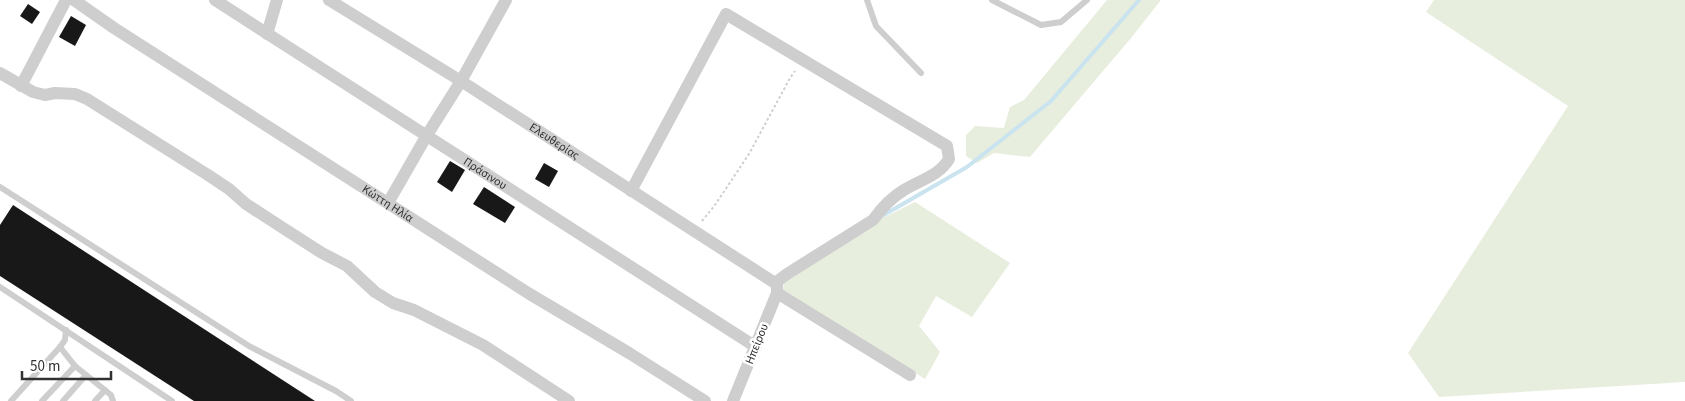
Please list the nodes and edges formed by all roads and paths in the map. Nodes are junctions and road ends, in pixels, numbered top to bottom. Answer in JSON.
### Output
{"nodes":[{"id":1,"x":66,"y":0,"type":"edge"},
{"id":2,"x":74,"y":0,"type":"edge"},
{"id":3,"x":215,"y":0,"type":"edge"},
{"id":4,"x":277,"y":0,"type":"edge"},
{"id":5,"x":329,"y":0,"type":"edge"},
{"id":6,"x":506,"y":0,"type":"edge"},
{"id":7,"x":867,"y":0,"type":"edge"},
{"id":8,"x":992,"y":0,"type":"edge"},
{"id":9,"x":1088,"y":0,"type":"edge"},
{"id":10,"x":267,"y":34,"type":"junction"},
{"id":11,"x":804,"y":61,"type":"junction"},
{"id":12,"x":0,"y":73,"type":"edge"},
{"id":13,"x":921,"y":73,"type":"dead end"},
{"id":14,"x":461,"y":81,"type":"junction"},
{"id":15,"x":21,"y":86,"type":"junction"},
{"id":16,"x":427,"y":135,"type":"junction"},
{"id":17,"x":0,"y":187,"type":"edge"},
{"id":18,"x":631,"y":191,"type":"junction"},
{"id":19,"x":388,"y":203,"type":"junction"},
{"id":20,"x":694,"y":230,"type":"junction"},
{"id":21,"x":0,"y":287,"type":"edge"},
{"id":22,"x":777,"y":288,"type":"junction"},
{"id":23,"x":66,"y":330,"type":"junction"},
{"id":24,"x":60,"y":347,"type":"junction"},
{"id":25,"x":756,"y":347,"type":"junction"},
{"id":26,"x":75,"y":366,"type":"junction"},
{"id":27,"x":86,"y":375,"type":"junction"},
{"id":28,"x":910,"y":375,"type":"dead end"},
{"id":29,"x":105,"y":390,"type":"junction"},
{"id":30,"x":11,"y":401,"type":"edge"},
{"id":31,"x":42,"y":401,"type":"edge"},
{"id":32,"x":63,"y":401,"type":"edge"},
{"id":33,"x":95,"y":401,"type":"edge"},
{"id":34,"x":113,"y":401,"type":"edge"},
{"id":35,"x":172,"y":401,"type":"edge"},
{"id":36,"x":351,"y":401,"type":"edge"},
{"id":37,"x":569,"y":401,"type":"edge"},
{"id":38,"x":705,"y":401,"type":"edge"},
{"id":39,"x":733,"y":401,"type":"edge"}],
"edges":[{"from":1,"to":15,"type":"street"},
{"from":2,"to":19,"type":"street","name":"Κώττη Ηλία"},
{"from":3,"to":10,"type":"street","name":"Πράσινου"},
{"from":4,"to":10,"type":"street"},
{"from":5,"to":14,"type":"street","name":"Ελευθερίας"},
{"from":6,"to":14,"type":"street"},
{"from":7,"to":13,"type":"lane"},
{"from":8,"to":9,"type":"lane"},
{"from":10,"to":16,"type":"street","name":"Πράσινου"},
{"from":11,"to":18,"type":"street"},
{"from":11,"to":20,"type":"path"},
{"from":11,"to":22,"type":"street"},
{"from":12,"to":15,"type":"street"},
{"from":14,"to":16,"type":"street"},
{"from":14,"to":18,"type":"street","name":"Ελευθερίας"},
{"from":15,"to":37,"type":"street"},
{"from":16,"to":19,"type":"street"},
{"from":16,"to":25,"type":"street","name":"Πράσινου"},
{"from":17,"to":36,"type":"lane"},
{"from":18,"to":20,"type":"street","name":"Ελευθερίας"},
{"from":19,"to":38,"type":"street","name":"Κώττη Ηλία"},
{"from":20,"to":22,"type":"street","name":"Ελευθερίας"},
{"from":21,"to":23,"type":"lane"},
{"from":22,"to":25,"type":"street","name":"Ηπείρου"},
{"from":22,"to":28,"type":"street","name":"Ελευθερίας"},
{"from":23,"to":24,"type":"lane"},
{"from":23,"to":35,"type":"lane"},
{"from":24,"to":26,"type":"lane"},
{"from":24,"to":30,"type":"lane"},
{"from":25,"to":39,"type":"street","name":"Ηπείρου"},
{"from":26,"to":27,"type":"lane"},
{"from":26,"to":31,"type":"lane"},
{"from":27,"to":29,"type":"lane"},
{"from":27,"to":32,"type":"lane"},
{"from":29,"to":33,"type":"lane"},
{"from":29,"to":34,"type":"lane"}]}
